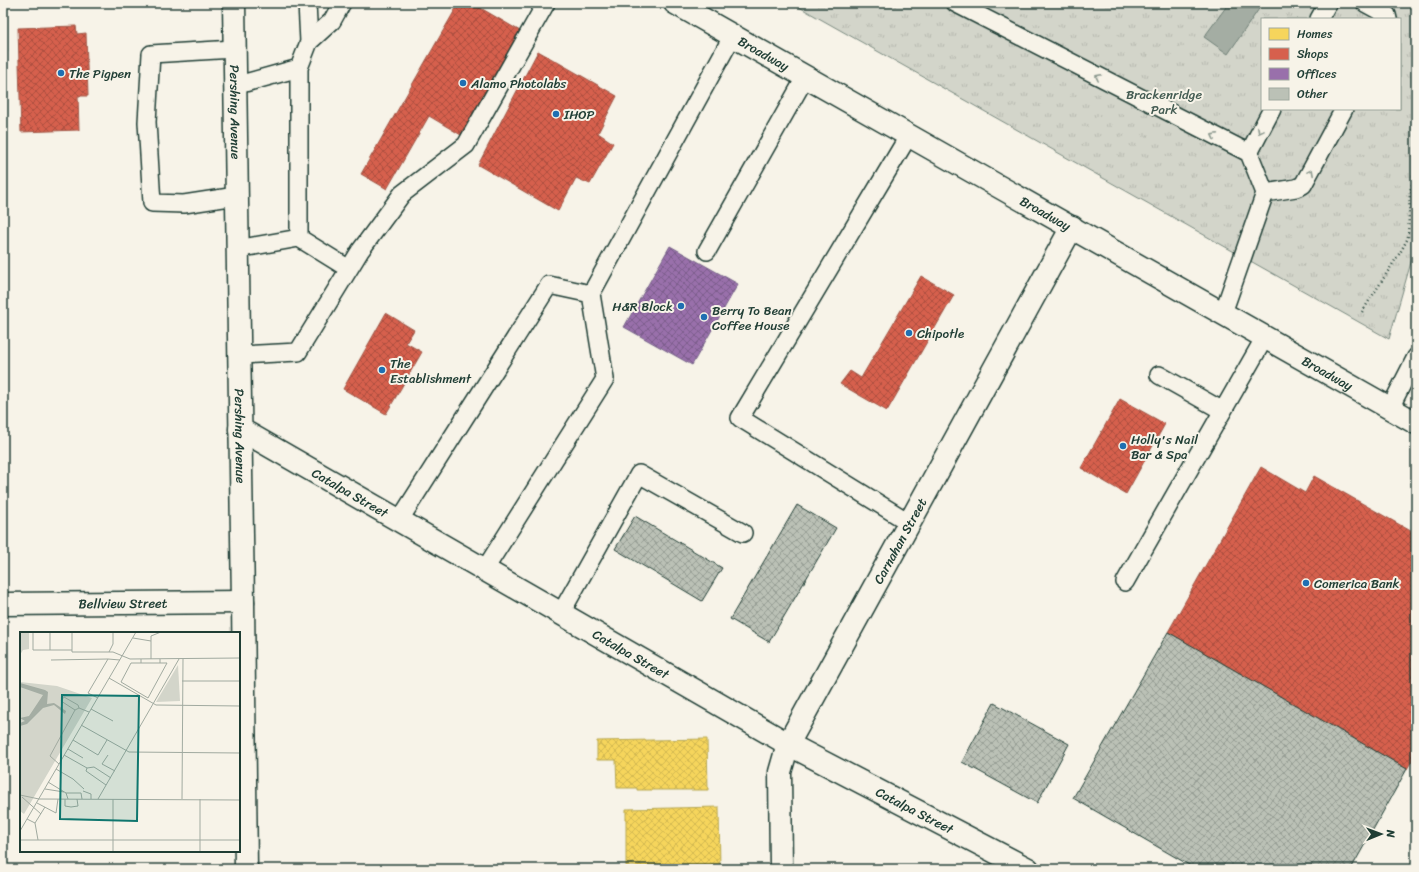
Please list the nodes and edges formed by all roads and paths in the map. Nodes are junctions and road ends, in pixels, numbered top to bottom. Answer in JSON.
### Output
{"nodes":[{"id":1,"x":234,"y":3,"type":"edge"},
{"id":2,"x":307,"y":3,"type":"edge"},
{"id":3,"x":342,"y":3,"type":"edge"},
{"id":4,"x":546,"y":3,"type":"edge"},
{"id":5,"x":676,"y":3,"type":"edge"},
{"id":6,"x":955,"y":3,"type":"edge"},
{"id":7,"x":1328,"y":3,"type":"edge"},
{"id":8,"x":1365,"y":3,"type":"edge"},
{"id":9,"x":1320,"y":18,"type":"edge"},
{"id":10,"x":1388,"y":18,"type":"edge"},
{"id":11,"x":733,"y":35,"type":"junction"},
{"id":12,"x":309,"y":42,"type":"junction"},
{"id":13,"x":234,"y":49,"type":"junction"},
{"id":14,"x":299,"y":68,"type":"junction"},
{"id":15,"x":806,"y":76,"type":"junction"},
{"id":16,"x":234,"y":86,"type":"junction"},
{"id":17,"x":1271,"y":110,"type":"edge"},
{"id":18,"x":1343,"y":110,"type":"edge"},
{"id":19,"x":909,"y":135,"type":"junction"},
{"id":20,"x":1249,"y":154,"type":"junction"},
{"id":21,"x":1416,"y":172,"type":"edge"},
{"id":22,"x":1266,"y":193,"type":"junction"},
{"id":23,"x":236,"y":196,"type":"junction"},
{"id":24,"x":1072,"y":227,"type":"junction"},
{"id":25,"x":299,"y":238,"type":"junction"},
{"id":26,"x":237,"y":249,"type":"junction"},
{"id":27,"x":707,"y":251,"type":"dead end"},
{"id":28,"x":350,"y":269,"type":"junction"},
{"id":29,"x":591,"y":294,"type":"junction"},
{"id":30,"x":1362,"y":312,"type":"dead end"},
{"id":31,"x":1223,"y":313,"type":"junction"},
{"id":32,"x":1265,"y":337,"type":"junction"},
{"id":33,"x":240,"y":355,"type":"junction"},
{"id":34,"x":1416,"y":356,"type":"edge"},
{"id":35,"x":1160,"y":375,"type":"dead end"},
{"id":36,"x":1390,"y":408,"type":"junction"},
{"id":37,"x":1223,"y":411,"type":"junction"},
{"id":38,"x":1416,"y":423,"type":"edge"},
{"id":39,"x":240,"y":429,"type":"junction"},
{"id":40,"x":399,"y":520,"type":"junction"},
{"id":41,"x":910,"y":523,"type":"junction"},
{"id":42,"x":743,"y":533,"type":"dead end"},
{"id":43,"x":485,"y":569,"type":"junction"},
{"id":44,"x":1125,"y":582,"type":"dead end"},
{"id":45,"x":243,"y":602,"type":"junction"},
{"id":46,"x":3,"y":604,"type":"edge"},
{"id":47,"x":561,"y":613,"type":"junction"},
{"id":48,"x":788,"y":744,"type":"junction"},
{"id":49,"x":246,"y":869,"type":"edge"},
{"id":50,"x":781,"y":869,"type":"edge"},
{"id":51,"x":1028,"y":869,"type":"edge"}],
"edges":[{"from":1,"to":13,"type":"street","name":"Pershing Avenue"},
{"from":2,"to":12,"type":"lane"},
{"from":3,"to":12,"type":"lane"},
{"from":4,"to":28,"type":"lane"},
{"from":5,"to":11,"type":"street","name":"Broadway"},
{"from":20,"to":6,"type":"lane","one_way":true},
{"from":7,"to":9,"type":"lane"},
{"from":8,"to":10,"type":"lane"},
{"from":11,"to":15,"type":"street","name":"Broadway"},
{"from":11,"to":29,"type":"lane"},
{"from":12,"to":14,"type":"lane"},
{"from":13,"to":16,"type":"street","name":"Pershing Avenue"},
{"from":13,"to":23,"type":"lane"},
{"from":14,"to":16,"type":"lane"},
{"from":14,"to":25,"type":"lane"},
{"from":15,"to":19,"type":"street","name":"Broadway"},
{"from":15,"to":27,"type":"lane"},
{"from":16,"to":23,"type":"street","name":"Pershing Avenue"},
{"from":17,"to":20,"type":"lane","one_way":true},
{"from":22,"to":18,"type":"lane","one_way":true},
{"from":19,"to":24,"type":"street","name":"Broadway"},
{"from":19,"to":41,"type":"lane"},
{"from":20,"to":22,"type":"lane"},
{"from":21,"to":30,"type":"path"},
{"from":22,"to":31,"type":"lane"},
{"from":23,"to":26,"type":"street","name":"Pershing Avenue"},
{"from":24,"to":31,"type":"street","name":"Broadway"},
{"from":24,"to":41,"type":"street","name":"Carnahan Street"},
{"from":25,"to":26,"type":"lane"},
{"from":25,"to":28,"type":"lane"},
{"from":26,"to":33,"type":"street","name":"Pershing Avenue"},
{"from":28,"to":33,"type":"lane"},
{"from":29,"to":40,"type":"lane"},
{"from":29,"to":43,"type":"lane"},
{"from":31,"to":32,"type":"street","name":"Broadway"},
{"from":32,"to":36,"type":"street","name":"Broadway"},
{"from":32,"to":37,"type":"lane"},
{"from":33,"to":39,"type":"street","name":"Pershing Avenue"},
{"from":34,"to":36,"type":"lane"},
{"from":35,"to":37,"type":"lane"},
{"from":36,"to":38,"type":"street","name":"Broadway"},
{"from":37,"to":44,"type":"lane"},
{"from":39,"to":40,"type":"street","name":"Catalpa Street"},
{"from":39,"to":45,"type":"street","name":"Pershing Avenue"},
{"from":40,"to":43,"type":"street","name":"Catalpa Street"},
{"from":41,"to":48,"type":"street","name":"Carnahan Street"},
{"from":42,"to":47,"type":"lane"},
{"from":43,"to":47,"type":"street","name":"Catalpa Street"},
{"from":45,"to":46,"type":"street","name":"Bellview Street"},
{"from":45,"to":49,"type":"street","name":"Pershing Avenue"},
{"from":47,"to":48,"type":"street","name":"Catalpa Street"},
{"from":48,"to":50,"type":"street","name":"Carnahan Street"},
{"from":48,"to":51,"type":"street","name":"Catalpa Street"}]}
